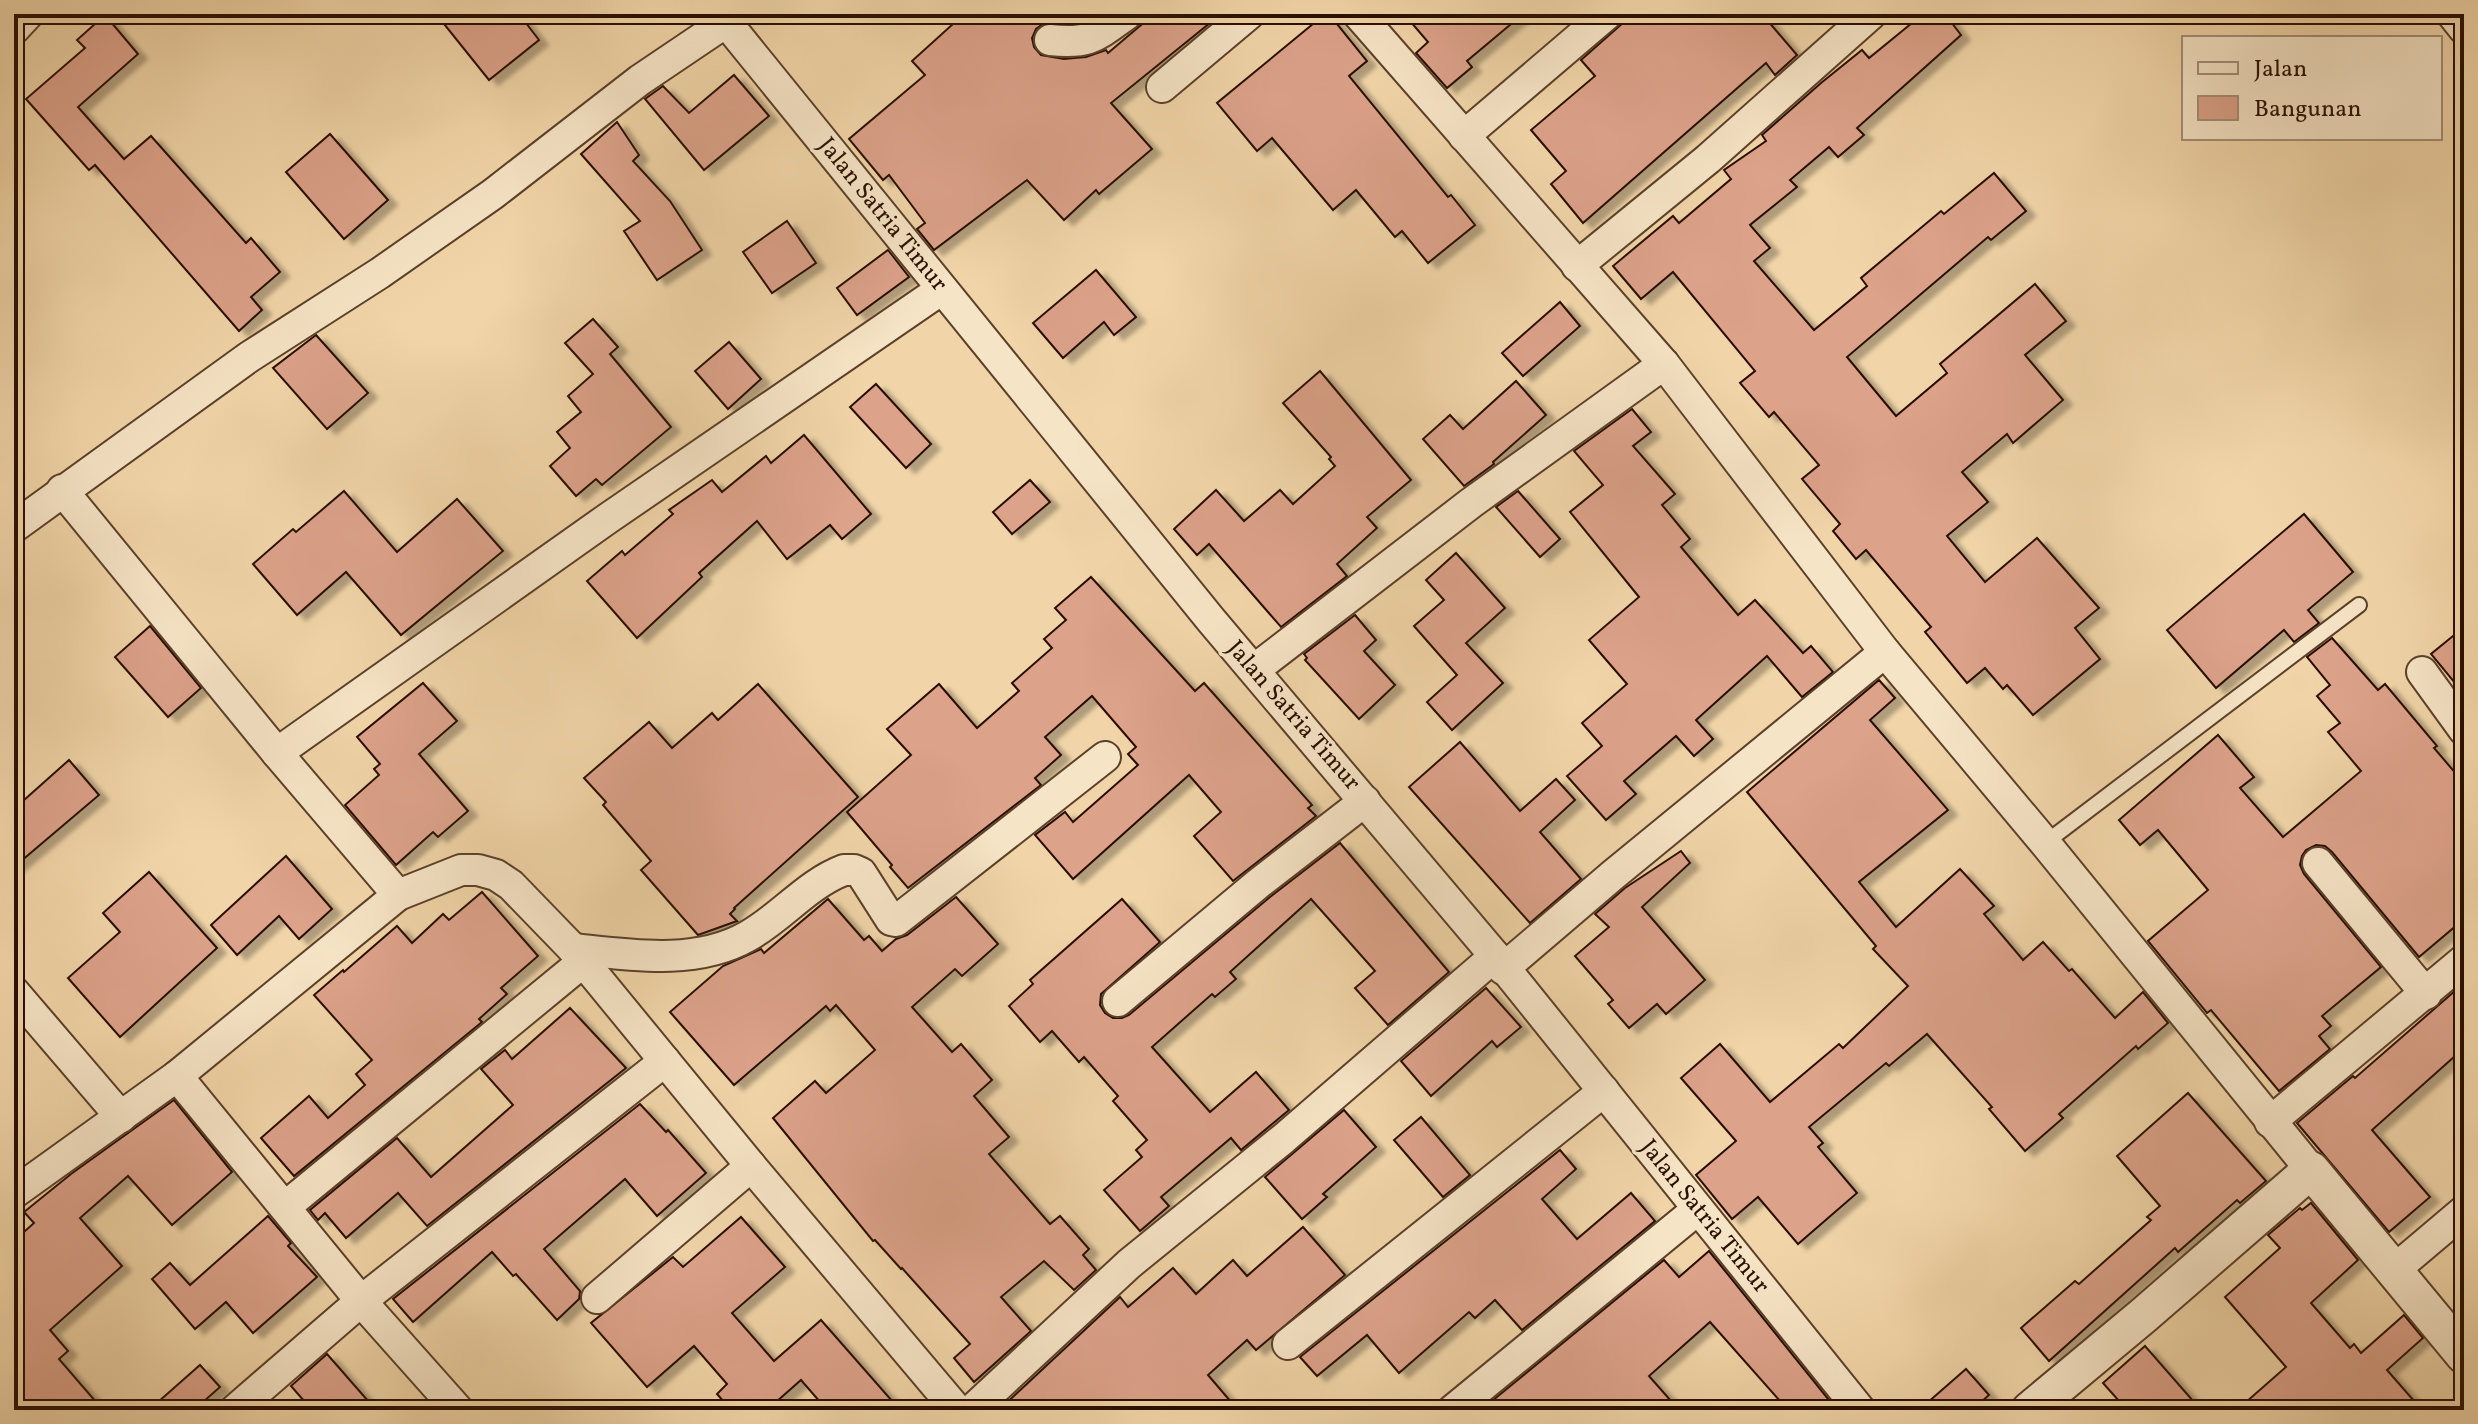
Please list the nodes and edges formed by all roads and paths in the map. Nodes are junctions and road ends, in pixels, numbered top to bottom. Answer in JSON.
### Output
{"nodes":[{"id":1,"x":28,"y":14,"type":"edge"},
{"id":2,"x":1127,"y":14,"type":"edge"},
{"id":3,"x":1249,"y":14,"type":"edge"},
{"id":4,"x":1607,"y":14,"type":"edge"},
{"id":5,"x":1871,"y":14,"type":"edge"},
{"id":6,"x":2452,"y":14,"type":"edge"},
{"id":7,"x":1364,"y":16,"type":"edge"},
{"id":8,"x":14,"y":29,"type":"edge"},
{"id":9,"x":2464,"y":29,"type":"edge"},
{"id":10,"x":1050,"y":40,"type":"dead end"},
{"id":11,"x":1162,"y":87,"type":"dead end"},
{"id":12,"x":1464,"y":136,"type":"junction"},
{"id":13,"x":1577,"y":266,"type":"junction"},
{"id":14,"x":942,"y":289,"type":"junction"},
{"id":15,"x":1664,"y":364,"type":"junction"},
{"id":16,"x":62,"y":490,"type":"junction"},
{"id":17,"x":14,"y":527,"type":"edge"},
{"id":18,"x":2359,"y":605,"type":"dead end"},
{"id":19,"x":1885,"y":652,"type":"junction"},
{"id":20,"x":1254,"y":670,"type":"junction"},
{"id":21,"x":2422,"y":672,"type":"dead end"},
{"id":22,"x":2464,"y":730,"type":"edge"},
{"id":23,"x":277,"y":753,"type":"junction"},
{"id":24,"x":1105,"y":757,"type":"dead end"},
{"id":25,"x":1365,"y":801,"type":"junction"},
{"id":26,"x":2045,"y":843,"type":"junction"},
{"id":27,"x":2318,"y":863,"type":"dead end"},
{"id":28,"x":398,"y":895,"type":"junction"},
{"id":29,"x":578,"y":955,"type":"junction"},
{"id":30,"x":2464,"y":960,"type":"edge"},
{"id":31,"x":1499,"y":962,"type":"junction"},
{"id":32,"x":14,"y":992,"type":"edge"},
{"id":33,"x":2426,"y":994,"type":"junction"},
{"id":34,"x":1118,"y":1001,"type":"dead end"},
{"id":35,"x":665,"y":1061,"type":"junction"},
{"id":36,"x":177,"y":1076,"type":"junction"},
{"id":37,"x":1604,"y":1091,"type":"junction"},
{"id":38,"x":121,"y":1117,"type":"junction"},
{"id":39,"x":2270,"y":1122,"type":"junction"},
{"id":40,"x":751,"y":1166,"type":"junction"},
{"id":41,"x":2311,"y":1170,"type":"junction"},
{"id":42,"x":14,"y":1193,"type":"edge"},
{"id":43,"x":285,"y":1207,"type":"junction"},
{"id":44,"x":1698,"y":1209,"type":"junction"},
{"id":45,"x":2464,"y":1211,"type":"edge"},
{"id":46,"x":2393,"y":1271,"type":"junction"},
{"id":47,"x":597,"y":1298,"type":"dead end"},
{"id":48,"x":361,"y":1301,"type":"junction"},
{"id":49,"x":1288,"y":1344,"type":"dead end"},
{"id":50,"x":2464,"y":1355,"type":"edge"},
{"id":51,"x":235,"y":1410,"type":"edge"},
{"id":52,"x":458,"y":1410,"type":"edge"},
{"id":53,"x":957,"y":1410,"type":"edge"},
{"id":54,"x":972,"y":1410,"type":"edge"},
{"id":55,"x":1453,"y":1410,"type":"edge"},
{"id":56,"x":1860,"y":1410,"type":"edge"},
{"id":57,"x":2030,"y":1410,"type":"edge"}],
"edges":[{"from":1,"to":8,"type":"street"},
{"from":2,"to":10,"type":"street"},
{"from":3,"to":11,"type":"street"},
{"from":4,"to":12,"type":"street"},
{"from":5,"to":13,"type":"street"},
{"from":6,"to":9,"type":"street"},
{"from":7,"to":12,"type":"street"},
{"from":12,"to":13,"type":"street"},
{"from":13,"to":15,"type":"street"},
{"from":14,"to":16,"type":"street","name":"Jalan Satria Timur"},
{"from":14,"to":20,"type":"street","name":"Jalan Satria Timur"},
{"from":14,"to":23,"type":"street"},
{"from":15,"to":19,"type":"street"},
{"from":15,"to":20,"type":"street"},
{"from":16,"to":17,"type":"street"},
{"from":16,"to":23,"type":"street"},
{"from":18,"to":26,"type":"lane"},
{"from":19,"to":26,"type":"street"},
{"from":19,"to":31,"type":"street"},
{"from":20,"to":25,"type":"street","name":"Jalan Satria Timur"},
{"from":21,"to":22,"type":"street"},
{"from":23,"to":28,"type":"street"},
{"from":24,"to":29,"type":"street"},
{"from":25,"to":31,"type":"street","name":"Jalan Satria Timur"},
{"from":25,"to":34,"type":"street"},
{"from":26,"to":39,"type":"street"},
{"from":27,"to":33,"type":"street"},
{"from":28,"to":29,"type":"street"},
{"from":28,"to":36,"type":"street"},
{"from":29,"to":35,"type":"street"},
{"from":29,"to":43,"type":"street"},
{"from":30,"to":33,"type":"street"},
{"from":31,"to":37,"type":"street","name":"Jalan Satria Timur"},
{"from":31,"to":54,"type":"street"},
{"from":32,"to":38,"type":"street"},
{"from":33,"to":39,"type":"street"},
{"from":35,"to":40,"type":"street"},
{"from":35,"to":48,"type":"street"},
{"from":36,"to":38,"type":"street"},
{"from":36,"to":43,"type":"street"},
{"from":37,"to":44,"type":"street","name":"Jalan Satria Timur"},
{"from":37,"to":49,"type":"street"},
{"from":38,"to":42,"type":"street"},
{"from":39,"to":41,"type":"street"},
{"from":40,"to":47,"type":"street"},
{"from":40,"to":53,"type":"street"},
{"from":41,"to":46,"type":"street"},
{"from":41,"to":57,"type":"street"},
{"from":43,"to":48,"type":"street"},
{"from":44,"to":55,"type":"street"},
{"from":44,"to":56,"type":"street","name":"Jalan Satria Timur"},
{"from":45,"to":46,"type":"street"},
{"from":46,"to":50,"type":"street"},
{"from":48,"to":51,"type":"street"},
{"from":48,"to":52,"type":"street"}]}
